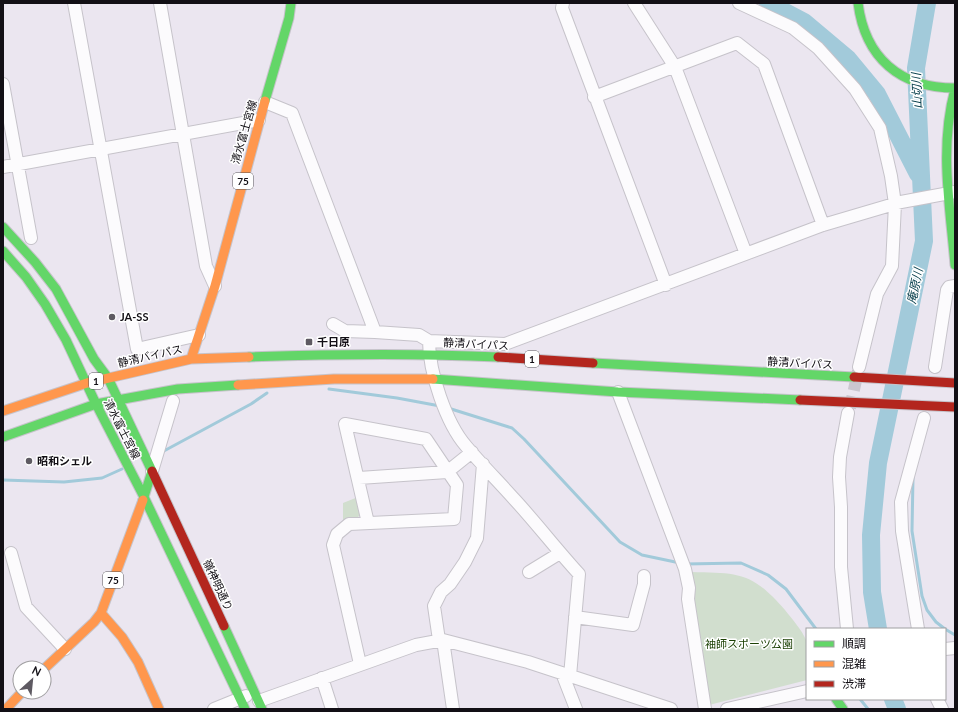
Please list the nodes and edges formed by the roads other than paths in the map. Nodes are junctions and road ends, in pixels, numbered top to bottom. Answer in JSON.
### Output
{"nodes":[{"id":1,"x":74,"y":3,"type":"edge"},
{"id":2,"x":160,"y":3,"type":"edge"},
{"id":3,"x":291,"y":3,"type":"edge"},
{"id":4,"x":563,"y":3,"type":"edge"},
{"id":5,"x":634,"y":3,"type":"edge"},
{"id":6,"x":739,"y":3,"type":"edge"},
{"id":7,"x":858,"y":3,"type":"edge"},
{"id":8,"x":674,"y":67,"type":"junction"},
{"id":9,"x":3,"y":84,"type":"edge"},
{"id":10,"x":955,"y":90,"type":"edge"},
{"id":11,"x":594,"y":97,"type":"junction"},
{"id":12,"x":265,"y":102,"type":"junction"},
{"id":13,"x":259,"y":120,"type":"junction"},
{"id":14,"x":184,"y":134,"type":"junction"},
{"id":15,"x":101,"y":149,"type":"junction"},
{"id":16,"x":17,"y":164,"type":"junction"},
{"id":17,"x":3,"y":167,"type":"edge"},
{"id":18,"x":949,"y":192,"type":"edge"},
{"id":19,"x":898,"y":203,"type":"junction"},
{"id":20,"x":823,"y":225,"type":"junction"},
{"id":21,"x":3,"y":227,"type":"edge"},
{"id":22,"x":31,"y":238,"type":"dead end"},
{"id":23,"x":3,"y":251,"type":"edge"},
{"id":24,"x":746,"y":254,"type":"junction"},
{"id":25,"x":955,"y":265,"type":"edge"},
{"id":26,"x":666,"y":285,"type":"junction"},
{"id":27,"x":215,"y":286,"type":"junction"},
{"id":28,"x":955,"y":286,"type":"edge"},
{"id":29,"x":333,"y":324,"type":"dead end"},
{"id":30,"x":376,"y":332,"type":"junction"},
{"id":31,"x":199,"y":335,"type":"junction"},
{"id":32,"x":429,"y":341,"type":"junction"},
{"id":33,"x":429,"y":354,"type":"junction"},
{"id":34,"x":190,"y":359,"type":"junction"},
{"id":35,"x":858,"y":367,"type":"tunnel mouth"},
{"id":36,"x":935,"y":367,"type":"dead end"},
{"id":37,"x":108,"y":378,"type":"junction"},
{"id":38,"x":434,"y":379,"type":"junction"},
{"id":39,"x":955,"y":382,"type":"edge"},
{"id":40,"x":87,"y":383,"type":"junction"},
{"id":41,"x":618,"y":392,"type":"junction"},
{"id":42,"x":118,"y":400,"type":"junction"},
{"id":43,"x":173,"y":401,"type":"dead end"},
{"id":44,"x":96,"y":404,"type":"junction"},
{"id":45,"x":955,"y":408,"type":"edge"},
{"id":46,"x":3,"y":411,"type":"edge"},
{"id":47,"x":848,"y":413,"type":"tunnel mouth"},
{"id":48,"x":924,"y":418,"type":"dead end"},
{"id":49,"x":3,"y":437,"type":"edge"},
{"id":50,"x":472,"y":452,"type":"junction"},
{"id":51,"x":484,"y":464,"type":"junction"},
{"id":52,"x":152,"y":471,"type":"junction"},
{"id":53,"x":447,"y":472,"type":"junction"},
{"id":54,"x":359,"y":478,"type":"junction"},
{"id":55,"x":144,"y":497,"type":"junction"},
{"id":56,"x":368,"y":523,"type":"junction"},
{"id":57,"x":11,"y":553,"type":"dead end"},
{"id":58,"x":560,"y":553,"type":"junction"},
{"id":59,"x":529,"y":572,"type":"dead end"},
{"id":60,"x":644,"y":576,"type":"dead end"},
{"id":61,"x":100,"y":613,"type":"junction"},
{"id":62,"x":575,"y":617,"type":"junction"},
{"id":63,"x":847,"y":628,"type":"edge"},
{"id":64,"x":918,"y":628,"type":"edge"},
{"id":65,"x":441,"y":640,"type":"junction"},
{"id":66,"x":65,"y":649,"type":"junction"},
{"id":67,"x":52,"y":661,"type":"edge"},
{"id":68,"x":360,"y":664,"type":"junction"},
{"id":69,"x":566,"y":674,"type":"junction"},
{"id":70,"x":322,"y":678,"type":"junction"},
{"id":71,"x":806,"y":691,"type":"edge"},
{"id":72,"x":14,"y":700,"type":"edge"},
{"id":73,"x":837,"y":700,"type":"edge"},
{"id":74,"x":938,"y":700,"type":"edge"},
{"id":75,"x":259,"y":701,"type":"edge"},
{"id":76,"x":242,"y":704,"type":"edge"},
{"id":77,"x":6,"y":709,"type":"edge"},
{"id":78,"x":159,"y":709,"type":"edge"},
{"id":79,"x":214,"y":709,"type":"edge"},
{"id":80,"x":332,"y":709,"type":"edge"},
{"id":81,"x":454,"y":709,"type":"edge"},
{"id":82,"x":576,"y":709,"type":"edge"},
{"id":83,"x":671,"y":709,"type":"edge"},
{"id":84,"x":705,"y":709,"type":"edge"},
{"id":85,"x":730,"y":709,"type":"edge"},
{"id":86,"x":843,"y":709,"type":"edge"},
{"id":87,"x":942,"y":709,"type":"edge"}],
"edges":[{"from":1,"to":15,"type":"street"},
{"from":2,"to":14,"type":"street"},
{"from":3,"to":12,"type":"main road","name":"清水富士宮線","number":"75"},
{"from":4,"to":11,"type":"street"},
{"from":5,"to":8,"type":"street"},
{"from":6,"to":19,"type":"street"},
{"from":7,"to":10,"type":"main road"},
{"from":8,"to":11,"type":"street"},
{"from":8,"to":20,"type":"street"},
{"from":8,"to":24,"type":"street"},
{"from":9,"to":16,"type":"street"},
{"from":10,"to":18,"type":"main road"},
{"from":11,"to":26,"type":"street"},
{"from":12,"to":13,"type":"main road","name":"清水富士宮線","number":"75"},
{"from":12,"to":30,"type":"street"},
{"from":13,"to":14,"type":"street"},
{"from":13,"to":27,"type":"main road","name":"清水富士宮線","number":"75"},
{"from":14,"to":15,"type":"street"},
{"from":14,"to":27,"type":"street"},
{"from":15,"to":16,"type":"street"},
{"from":15,"to":31,"type":"street"},
{"from":16,"to":17,"type":"street"},
{"from":16,"to":22,"type":"street"},
{"from":18,"to":19,"type":"street"},
{"from":18,"to":25,"type":"main road"},
{"from":19,"to":20,"type":"street"},
{"from":19,"to":35,"type":"street"},
{"from":20,"to":24,"type":"street"},
{"from":21,"to":37,"type":"main road","name":"清水富士宮線"},
{"from":23,"to":40,"type":"main road","name":"清水富士宮線"},
{"from":24,"to":26,"type":"street"},
{"from":26,"to":32,"type":"street"},
{"from":27,"to":31,"type":"main road","name":"清水富士宮線","number":"75"},
{"from":28,"to":36,"type":"street"},
{"from":29,"to":30,"type":"street"},
{"from":30,"to":32,"type":"street"},
{"from":31,"to":34,"type":"main road","name":"清水富士宮線","number":"75"},
{"from":32,"to":33,"type":"street"},
{"from":33,"to":34,"type":"main road","name":"静清バイパス","number":"1"},
{"from":33,"to":38,"type":"street"},
{"from":33,"to":39,"type":"main road","name":"静清バイパス","number":"1"},
{"from":34,"to":37,"type":"main road","name":"静清バイパス","number":"1"},
{"from":37,"to":40,"type":"main road","name":"静清バイパス","number":"1"},
{"from":37,"to":42,"type":"main road","name":"清水富士宮線"},
{"from":38,"to":41,"type":"main road","number":"1"},
{"from":38,"to":42,"type":"main road","number":"1"},
{"from":38,"to":50,"type":"street"},
{"from":40,"to":44,"type":"main road","name":"清水富士宮線"},
{"from":40,"to":46,"type":"main road","name":"静清バイパス","number":"1"},
{"from":41,"to":45,"type":"main road","number":"1"},
{"from":41,"to":84,"type":"street"},
{"from":42,"to":44,"type":"main road","number":"1"},
{"from":42,"to":52,"type":"main road","name":"清水富士宮線"},
{"from":43,"to":52,"type":"street"},
{"from":44,"to":49,"type":"main road","number":"1"},
{"from":44,"to":55,"type":"main road","name":"清水富士宮線"},
{"from":47,"to":63,"type":"street"},
{"from":48,"to":64,"type":"street"},
{"from":50,"to":51,"type":"street"},
{"from":50,"to":53,"type":"street"},
{"from":51,"to":58,"type":"street"},
{"from":51,"to":65,"type":"street"},
{"from":52,"to":55,"type":"main road","number":"75"},
{"from":52,"to":75,"type":"main road","name":"嶺神明通り"},
{"from":53,"to":54,"type":"street"},
{"from":53,"to":54,"type":"street"},
{"from":53,"to":56,"type":"street"},
{"from":54,"to":56,"type":"street"},
{"from":55,"to":61,"type":"main road","number":"75"},
{"from":55,"to":76,"type":"main road"},
{"from":56,"to":68,"type":"street"},
{"from":57,"to":66,"type":"street"},
{"from":58,"to":59,"type":"street"},
{"from":58,"to":62,"type":"street"},
{"from":60,"to":62,"type":"street"},
{"from":61,"to":66,"type":"main road","number":"75"},
{"from":61,"to":78,"type":"main road"},
{"from":62,"to":69,"type":"street"},
{"from":65,"to":68,"type":"street"},
{"from":65,"to":69,"type":"street"},
{"from":65,"to":81,"type":"street"},
{"from":66,"to":67,"type":"main road","number":"75"},
{"from":68,"to":70,"type":"street"},
{"from":69,"to":82,"type":"street"},
{"from":69,"to":83,"type":"street"},
{"from":70,"to":75,"type":"street"},
{"from":70,"to":80,"type":"street"},
{"from":71,"to":85,"type":"street"},
{"from":72,"to":77,"type":"main road"},
{"from":73,"to":86,"type":"main road"},
{"from":74,"to":87,"type":"street"},
{"from":75,"to":76,"type":"street"},
{"from":76,"to":79,"type":"street"}]}
